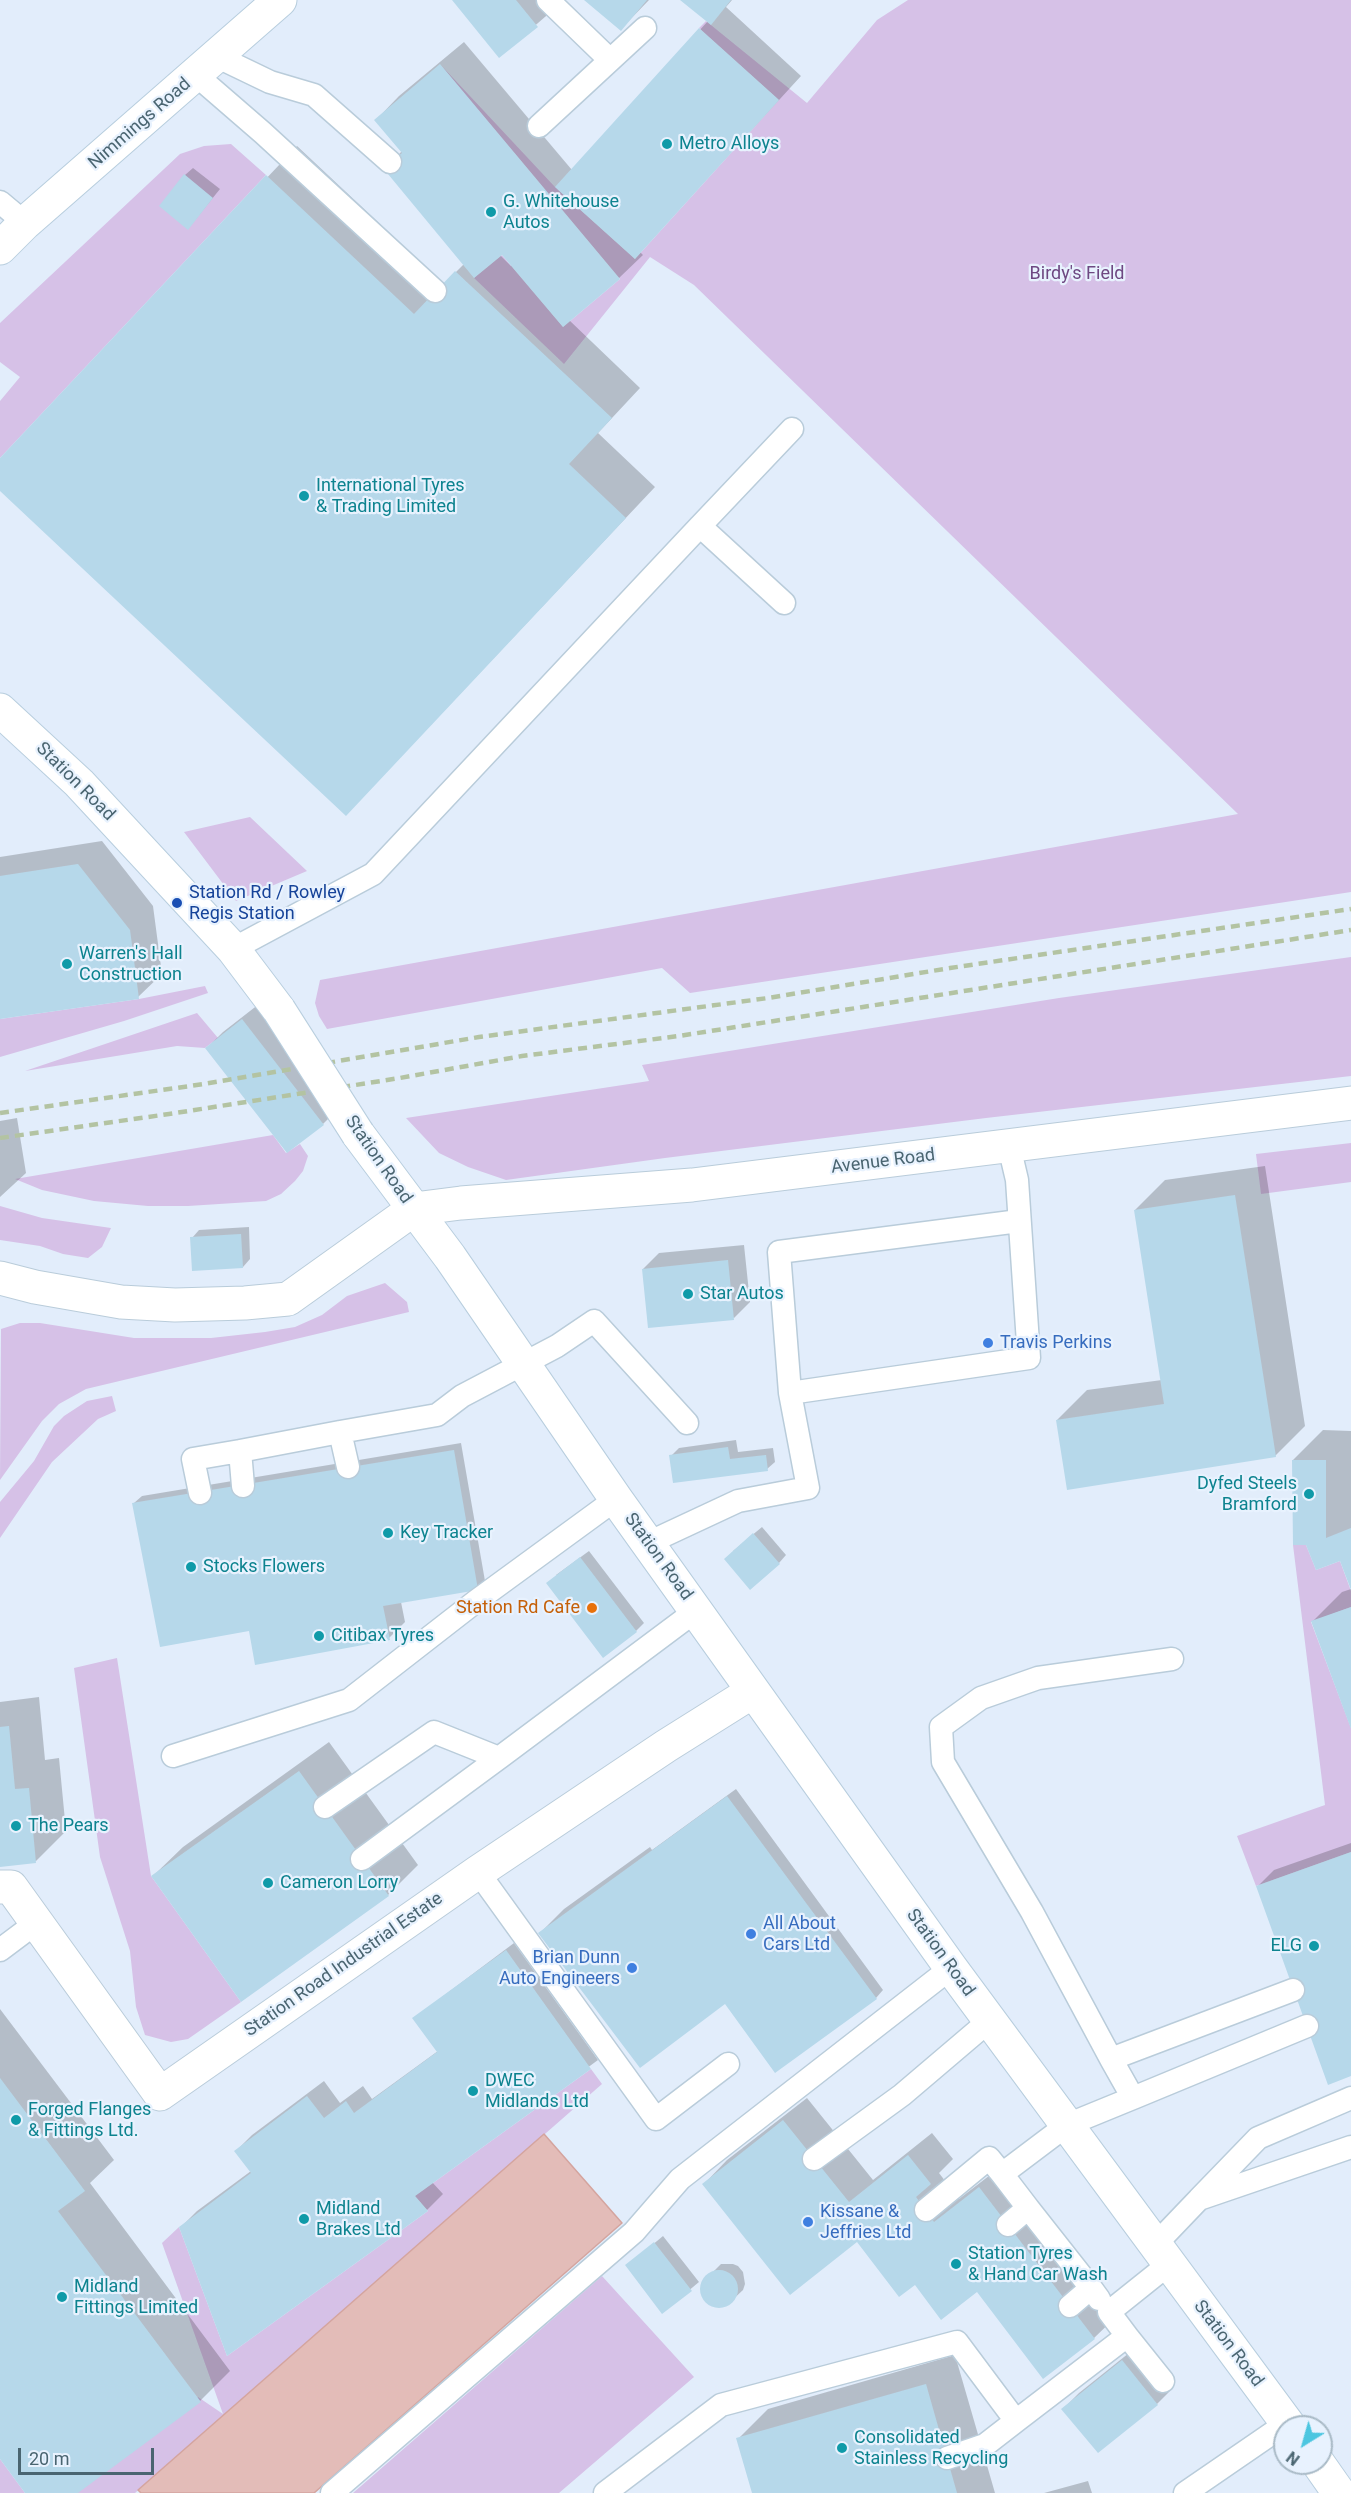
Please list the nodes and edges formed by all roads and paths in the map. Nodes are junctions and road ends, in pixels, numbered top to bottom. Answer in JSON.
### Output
{"nodes":[{"id":1,"x":548,"y":0,"type":"edge"},
{"id":2,"x":277,"y":1,"type":"edge"},
{"id":3,"x":645,"y":28,"type":"dead end"},
{"id":4,"x":609,"y":59,"type":"junction"},
{"id":5,"x":206,"y":65,"type":"junction"},
{"id":6,"x":539,"y":126,"type":"dead end"},
{"id":7,"x":390,"y":162,"type":"dead end"},
{"id":8,"x":0,"y":202,"type":"edge"},
{"id":9,"x":25,"y":223,"type":"junction"},
{"id":10,"x":0,"y":248,"type":"edge"},
{"id":11,"x":435,"y":291,"type":"dead end"},
{"id":12,"x":792,"y":429,"type":"dead end"},
{"id":13,"x":700,"y":526,"type":"junction"},
{"id":14,"x":784,"y":603,"type":"dead end"},
{"id":15,"x":0,"y":710,"type":"edge"},
{"id":16,"x":232,"y":949,"type":"junction"},
{"id":17,"x":1351,"y":1103,"type":"edge"},
{"id":18,"x":1009,"y":1146,"type":"junction"},
{"id":19,"x":414,"y":1209,"type":"junction"},
{"id":20,"x":1019,"y":1221,"type":"junction"},
{"id":21,"x":0,"y":1278,"type":"edge"},
{"id":22,"x":35,"y":1287,"type":"junction"},
{"id":23,"x":0,"y":1294,"type":"edge"},
{"id":24,"x":522,"y":1364,"type":"junction"},
{"id":25,"x":790,"y":1393,"type":"junction"},
{"id":26,"x":687,"y":1423,"type":"dead end"},
{"id":27,"x":340,"y":1432,"type":"junction"},
{"id":28,"x":240,"y":1451,"type":"junction"},
{"id":29,"x":348,"y":1467,"type":"dead end"},
{"id":30,"x":243,"y":1486,"type":"dead end"},
{"id":31,"x":200,"y":1493,"type":"dead end"},
{"id":32,"x":616,"y":1499,"type":"junction"},
{"id":33,"x":648,"y":1543,"type":"junction"},
{"id":34,"x":697,"y":1610,"type":"junction"},
{"id":35,"x":1172,"y":1659,"type":"dead end"},
{"id":36,"x":752,"y":1692,"type":"junction"},
{"id":37,"x":172,"y":1756,"type":"dead end"},
{"id":38,"x":499,"y":1758,"type":"junction"},
{"id":39,"x":325,"y":1808,"type":"dead end"},
{"id":40,"x":362,"y":1859,"type":"dead end"},
{"id":41,"x":478,"y":1872,"type":"junction"},
{"id":42,"x":0,"y":1887,"type":"edge"},
{"id":43,"x":36,"y":1923,"type":"junction"},
{"id":44,"x":0,"y":1950,"type":"edge"},
{"id":45,"x":951,"y":1968,"type":"junction"},
{"id":46,"x":1293,"y":1989,"type":"dead end"},
{"id":47,"x":989,"y":2020,"type":"junction"},
{"id":48,"x":1306,"y":2026,"type":"dead end"},
{"id":49,"x":1111,"y":2059,"type":"junction"},
{"id":50,"x":728,"y":2064,"type":"dead end"},
{"id":51,"x":1133,"y":2098,"type":"junction"},
{"id":52,"x":1351,"y":2098,"type":"edge"},
{"id":53,"x":1066,"y":2125,"type":"junction"},
{"id":54,"x":1351,"y":2147,"type":"edge"},
{"id":55,"x":814,"y":2160,"type":"dead end"},
{"id":56,"x":1002,"y":2174,"type":"junction"},
{"id":57,"x":1198,"y":2199,"type":"junction"},
{"id":58,"x":1028,"y":2208,"type":"junction"},
{"id":59,"x":926,"y":2210,"type":"dead end"},
{"id":60,"x":1008,"y":2225,"type":"dead end"},
{"id":61,"x":1162,"y":2254,"type":"junction"},
{"id":62,"x":1090,"y":2288,"type":"junction"},
{"id":63,"x":1070,"y":2306,"type":"dead end"},
{"id":64,"x":1109,"y":2312,"type":"junction"},
{"id":65,"x":1127,"y":2336,"type":"junction"},
{"id":66,"x":1163,"y":2382,"type":"dead end"},
{"id":67,"x":1282,"y":2415,"type":"edge"},
{"id":68,"x":1016,"y":2421,"type":"junction"},
{"id":69,"x":1273,"y":2435,"type":"edge"},
{"id":70,"x":947,"y":2458,"type":"dead end"},
{"id":71,"x":1326,"y":2475,"type":"edge"},
{"id":72,"x":332,"y":2493,"type":"edge"},
{"id":73,"x":605,"y":2493,"type":"edge"},
{"id":74,"x":1185,"y":2493,"type":"edge"},
{"id":75,"x":1339,"y":2493,"type":"edge"}],
"edges":[{"from":1,"to":4,"type":"lane"},
{"from":2,"to":5,"type":"street","name":"Nimmings Road"},
{"from":3,"to":4,"type":"lane"},
{"from":4,"to":6,"type":"lane"},
{"from":5,"to":7,"type":"lane"},
{"from":5,"to":9,"type":"street","name":"Nimmings Road"},
{"from":5,"to":11,"type":"lane"},
{"from":8,"to":9,"type":"lane"},
{"from":9,"to":10,"type":"street","name":"Nimmings Road"},
{"from":12,"to":13,"type":"lane"},
{"from":13,"to":14,"type":"lane"},
{"from":13,"to":16,"type":"lane"},
{"from":15,"to":16,"type":"street","name":"Station Road"},
{"from":16,"to":19,"type":"street","name":"Station Road","bridge":true},
{"from":17,"to":18,"type":"street","name":"Avenue Road"},
{"from":18,"to":19,"type":"street","name":"Avenue Road"},
{"from":18,"to":20,"type":"lane"},
{"from":19,"to":22,"type":"street"},
{"from":19,"to":24,"type":"street","name":"Station Road"},
{"from":20,"to":25,"type":"lane"},
{"from":20,"to":25,"type":"lane"},
{"from":21,"to":22,"type":"street"},
{"from":22,"to":23,"type":"street"},
{"from":24,"to":26,"type":"lane"},
{"from":24,"to":27,"type":"lane"},
{"from":24,"to":32,"type":"street","name":"Station Road"},
{"from":25,"to":33,"type":"lane"},
{"from":27,"to":28,"type":"lane"},
{"from":27,"to":29,"type":"lane"},
{"from":28,"to":30,"type":"lane"},
{"from":28,"to":31,"type":"lane"},
{"from":32,"to":33,"type":"street","name":"Station Road"},
{"from":32,"to":37,"type":"lane"},
{"from":33,"to":34,"type":"street","name":"Station Road"},
{"from":34,"to":36,"type":"street","name":"Station Road"},
{"from":34,"to":38,"type":"lane"},
{"from":35,"to":49,"type":"lane"},
{"from":36,"to":41,"type":"street","name":"Station Road Industrial Estate"},
{"from":36,"to":45,"type":"street","name":"Station Road"},
{"from":38,"to":39,"type":"lane"},
{"from":38,"to":40,"type":"lane"},
{"from":41,"to":43,"type":"street","name":"Station Road Industrial Estate"},
{"from":41,"to":50,"type":"lane"},
{"from":42,"to":43,"type":"street","name":"Station Road Industrial Estate"},
{"from":43,"to":44,"type":"lane"},
{"from":45,"to":47,"type":"street","name":"Station Road"},
{"from":45,"to":72,"type":"lane"},
{"from":46,"to":49,"type":"lane"},
{"from":47,"to":53,"type":"street","name":"Station Road"},
{"from":47,"to":55,"type":"lane"},
{"from":48,"to":51,"type":"lane"},
{"from":49,"to":51,"type":"lane"},
{"from":51,"to":53,"type":"lane"},
{"from":52,"to":57,"type":"lane"},
{"from":53,"to":56,"type":"lane"},
{"from":53,"to":61,"type":"street","name":"Station Road"},
{"from":54,"to":57,"type":"lane"},
{"from":56,"to":58,"type":"lane"},
{"from":56,"to":59,"type":"lane"},
{"from":57,"to":61,"type":"lane"},
{"from":58,"to":60,"type":"lane"},
{"from":58,"to":62,"type":"lane"},
{"from":61,"to":64,"type":"lane"},
{"from":61,"to":67,"type":"street","name":"Station Road"},
{"from":62,"to":63,"type":"lane"},
{"from":62,"to":64,"type":"lane"},
{"from":64,"to":65,"type":"lane"},
{"from":65,"to":66,"type":"lane"},
{"from":65,"to":68,"type":"lane"},
{"from":68,"to":70,"type":"lane"},
{"from":68,"to":73,"type":"lane"},
{"from":69,"to":74,"type":"lane"},
{"from":71,"to":75,"type":"street"}]}
